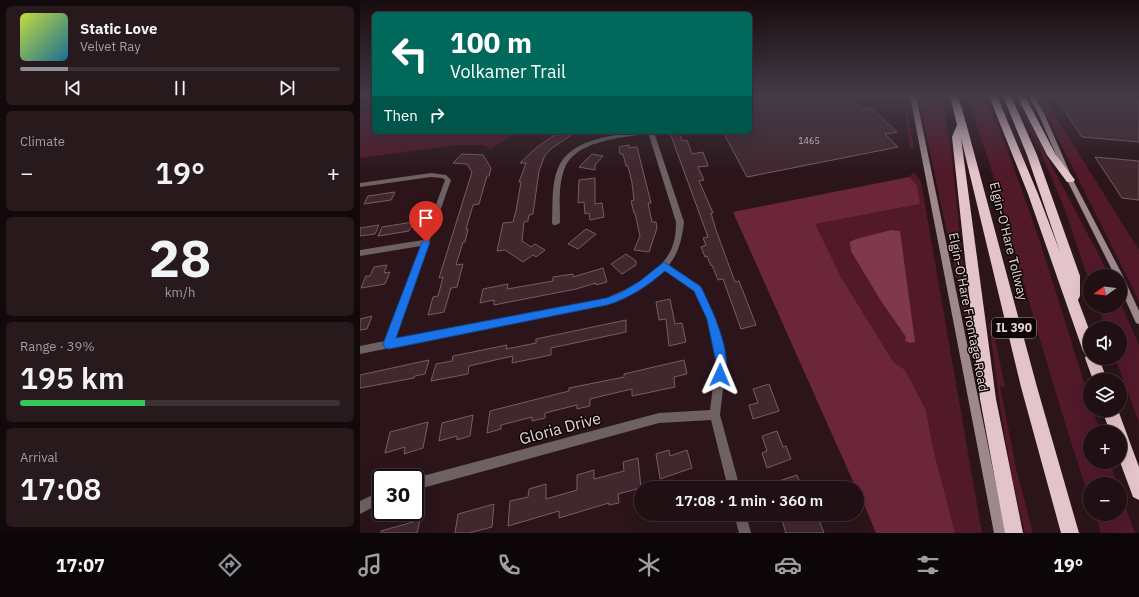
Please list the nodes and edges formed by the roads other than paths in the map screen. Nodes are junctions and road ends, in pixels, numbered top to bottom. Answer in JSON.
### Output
{"nodes":[{"id":1,"x":918,"y":121,"type":"edge"},
{"id":2,"x":1003,"y":121,"type":"edge"},
{"id":3,"x":1019,"y":121,"type":"edge"},
{"id":4,"x":1034,"y":121,"type":"edge"},
{"id":5,"x":1044,"y":121,"type":"edge"},
{"id":6,"x":962,"y":123,"type":"joint"},
{"id":7,"x":636,"y":134,"type":"edge"},
{"id":8,"x":651,"y":134,"type":"edge"},
{"id":9,"x":1070,"y":180,"type":"junction"},
{"id":10,"x":360,"y":185,"type":"edge"},
{"id":11,"x":556,"y":223,"type":"dead end"},
{"id":12,"x":426,"y":242,"type":"junction"},
{"id":13,"x":360,"y":253,"type":"edge"},
{"id":14,"x":664,"y":266,"type":"junction"},
{"id":15,"x":1115,"y":269,"type":"edge"},
{"id":16,"x":1127,"y":294,"type":"edge"},
{"id":17,"x":1074,"y":305,"type":"junction"},
{"id":18,"x":1139,"y":320,"type":"edge"},
{"id":19,"x":1083,"y":331,"type":"edge"},
{"id":20,"x":389,"y":344,"type":"junction"},
{"id":21,"x":360,"y":350,"type":"edge"},
{"id":22,"x":715,"y":415,"type":"junction"},
{"id":23,"x":1127,"y":458,"type":"edge"},
{"id":24,"x":732,"y":481,"type":"edge"},
{"id":25,"x":424,"y":482,"type":"edge"},
{"id":26,"x":1139,"y":491,"type":"edge"},
{"id":27,"x":372,"y":502,"type":"edge"},
{"id":28,"x":360,"y":508,"type":"edge"},
{"id":29,"x":742,"y":521,"type":"edge"},
{"id":30,"x":745,"y":533,"type":"edge"},
{"id":31,"x":1000,"y":533,"type":"edge"},
{"id":32,"x":1014,"y":533,"type":"edge"},
{"id":33,"x":1070,"y":533,"type":"edge"}],
"edges":[{"from":1,"to":31,"type":"main road","name":"Elgin-O'Hare Frontage Road"},
{"from":2,"to":17,"type":"highway"},
{"from":3,"to":17,"type":"highway"},
{"from":4,"to":9,"type":"highway"},
{"from":5,"to":9,"type":"main road"},
{"from":6,"to":32,"type":"highway"},
{"from":6,"to":33,"type":"highway","name":"Elgin-O'Hare Tollway","number":"IL 390"},
{"from":7,"to":11,"type":"street"},
{"from":8,"to":14,"type":"street"},
{"from":9,"to":15,"type":"main road"},
{"from":10,"to":12,"type":"street"},
{"from":12,"to":13,"type":"street"},
{"from":12,"to":20,"type":"street"},
{"from":14,"to":20,"type":"street"},
{"from":14,"to":22,"type":"street"},
{"from":16,"to":18,"type":"main road"},
{"from":17,"to":19,"type":"highway"},
{"from":20,"to":21,"type":"street"},
{"from":22,"to":24,"type":"street"},
{"from":22,"to":25,"type":"street","name":"Gloria Drive"},
{"from":23,"to":26,"type":"highway"},
{"from":27,"to":28,"type":"street"},
{"from":29,"to":30,"type":"street"}]}
